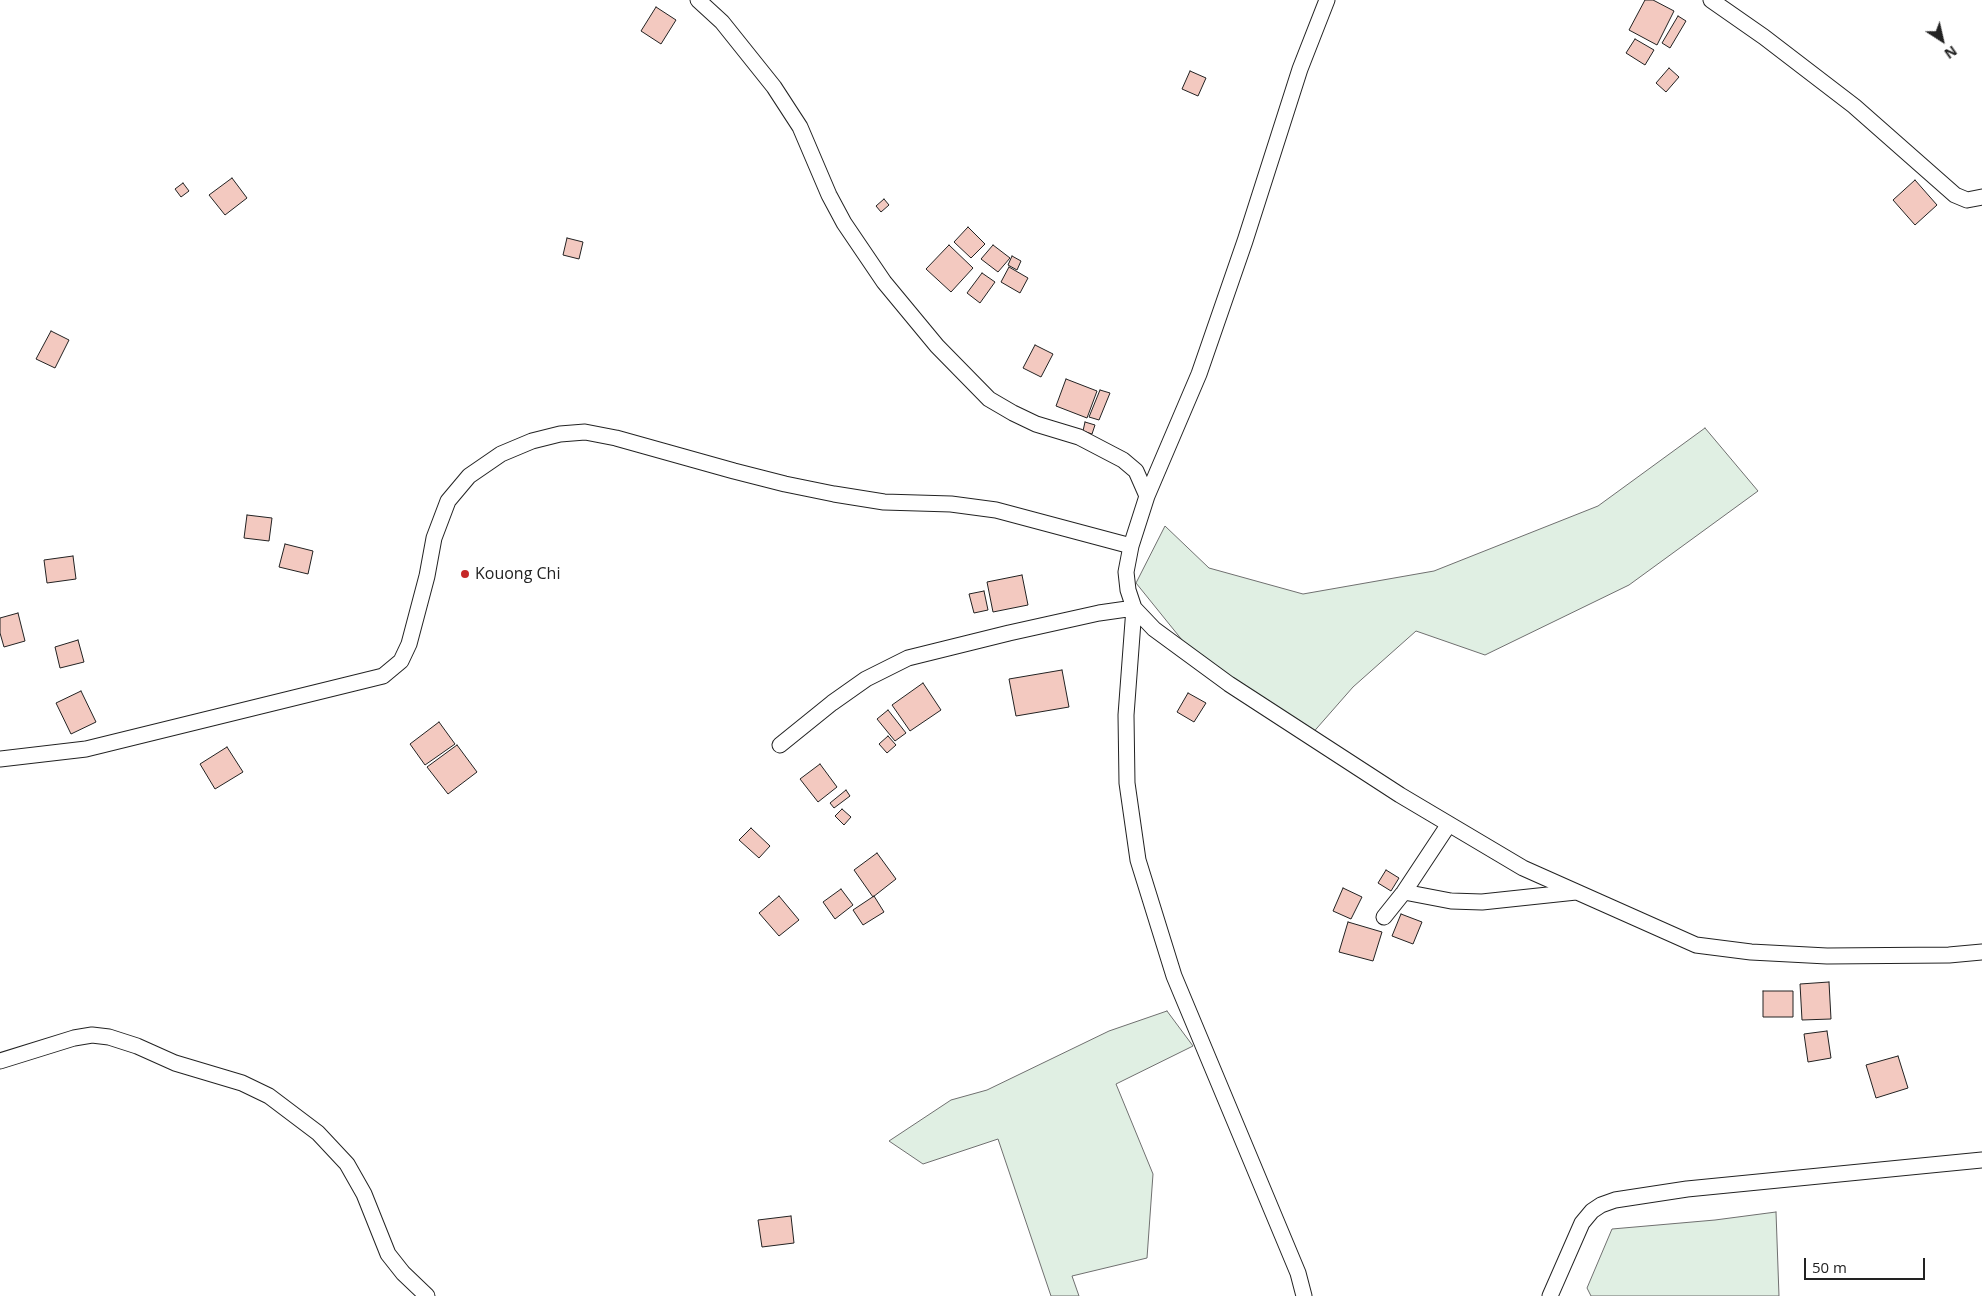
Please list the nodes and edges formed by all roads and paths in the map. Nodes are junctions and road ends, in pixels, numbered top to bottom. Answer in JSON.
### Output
{"nodes":[{"id":1,"x":698,"y":0,"type":"edge"},
{"id":2,"x":1327,"y":0,"type":"edge"},
{"id":3,"x":1711,"y":0,"type":"edge"},
{"id":4,"x":1982,"y":197,"type":"edge"},
{"id":5,"x":1147,"y":496,"type":"junction"},
{"id":6,"x":1131,"y":546,"type":"junction"},
{"id":7,"x":1134,"y":608,"type":"junction"},
{"id":8,"x":780,"y":745,"type":"dead end"},
{"id":9,"x":0,"y":759,"type":"edge"},
{"id":10,"x":1449,"y":824,"type":"junction"},
{"id":11,"x":1404,"y":892,"type":"junction"},
{"id":12,"x":1576,"y":892,"type":"junction"},
{"id":13,"x":1384,"y":917,"type":"dead end"},
{"id":14,"x":1982,"y":952,"type":"edge"},
{"id":15,"x":0,"y":1061,"type":"edge"},
{"id":16,"x":1982,"y":1160,"type":"edge"},
{"id":17,"x":427,"y":1296,"type":"edge"},
{"id":18,"x":1304,"y":1296,"type":"edge"},
{"id":19,"x":1550,"y":1296,"type":"edge"}],
"edges":[{"from":1,"to":5,"type":"street"},
{"from":2,"to":5,"type":"street"},
{"from":3,"to":4,"type":"street"},
{"from":5,"to":6,"type":"street"},
{"from":6,"to":7,"type":"street"},
{"from":6,"to":9,"type":"street"},
{"from":7,"to":8,"type":"street"},
{"from":7,"to":10,"type":"street"},
{"from":7,"to":18,"type":"street"},
{"from":10,"to":11,"type":"street"},
{"from":10,"to":12,"type":"street"},
{"from":11,"to":12,"type":"street"},
{"from":11,"to":13,"type":"street"},
{"from":12,"to":14,"type":"street"},
{"from":15,"to":17,"type":"street"},
{"from":16,"to":19,"type":"street"}]}
